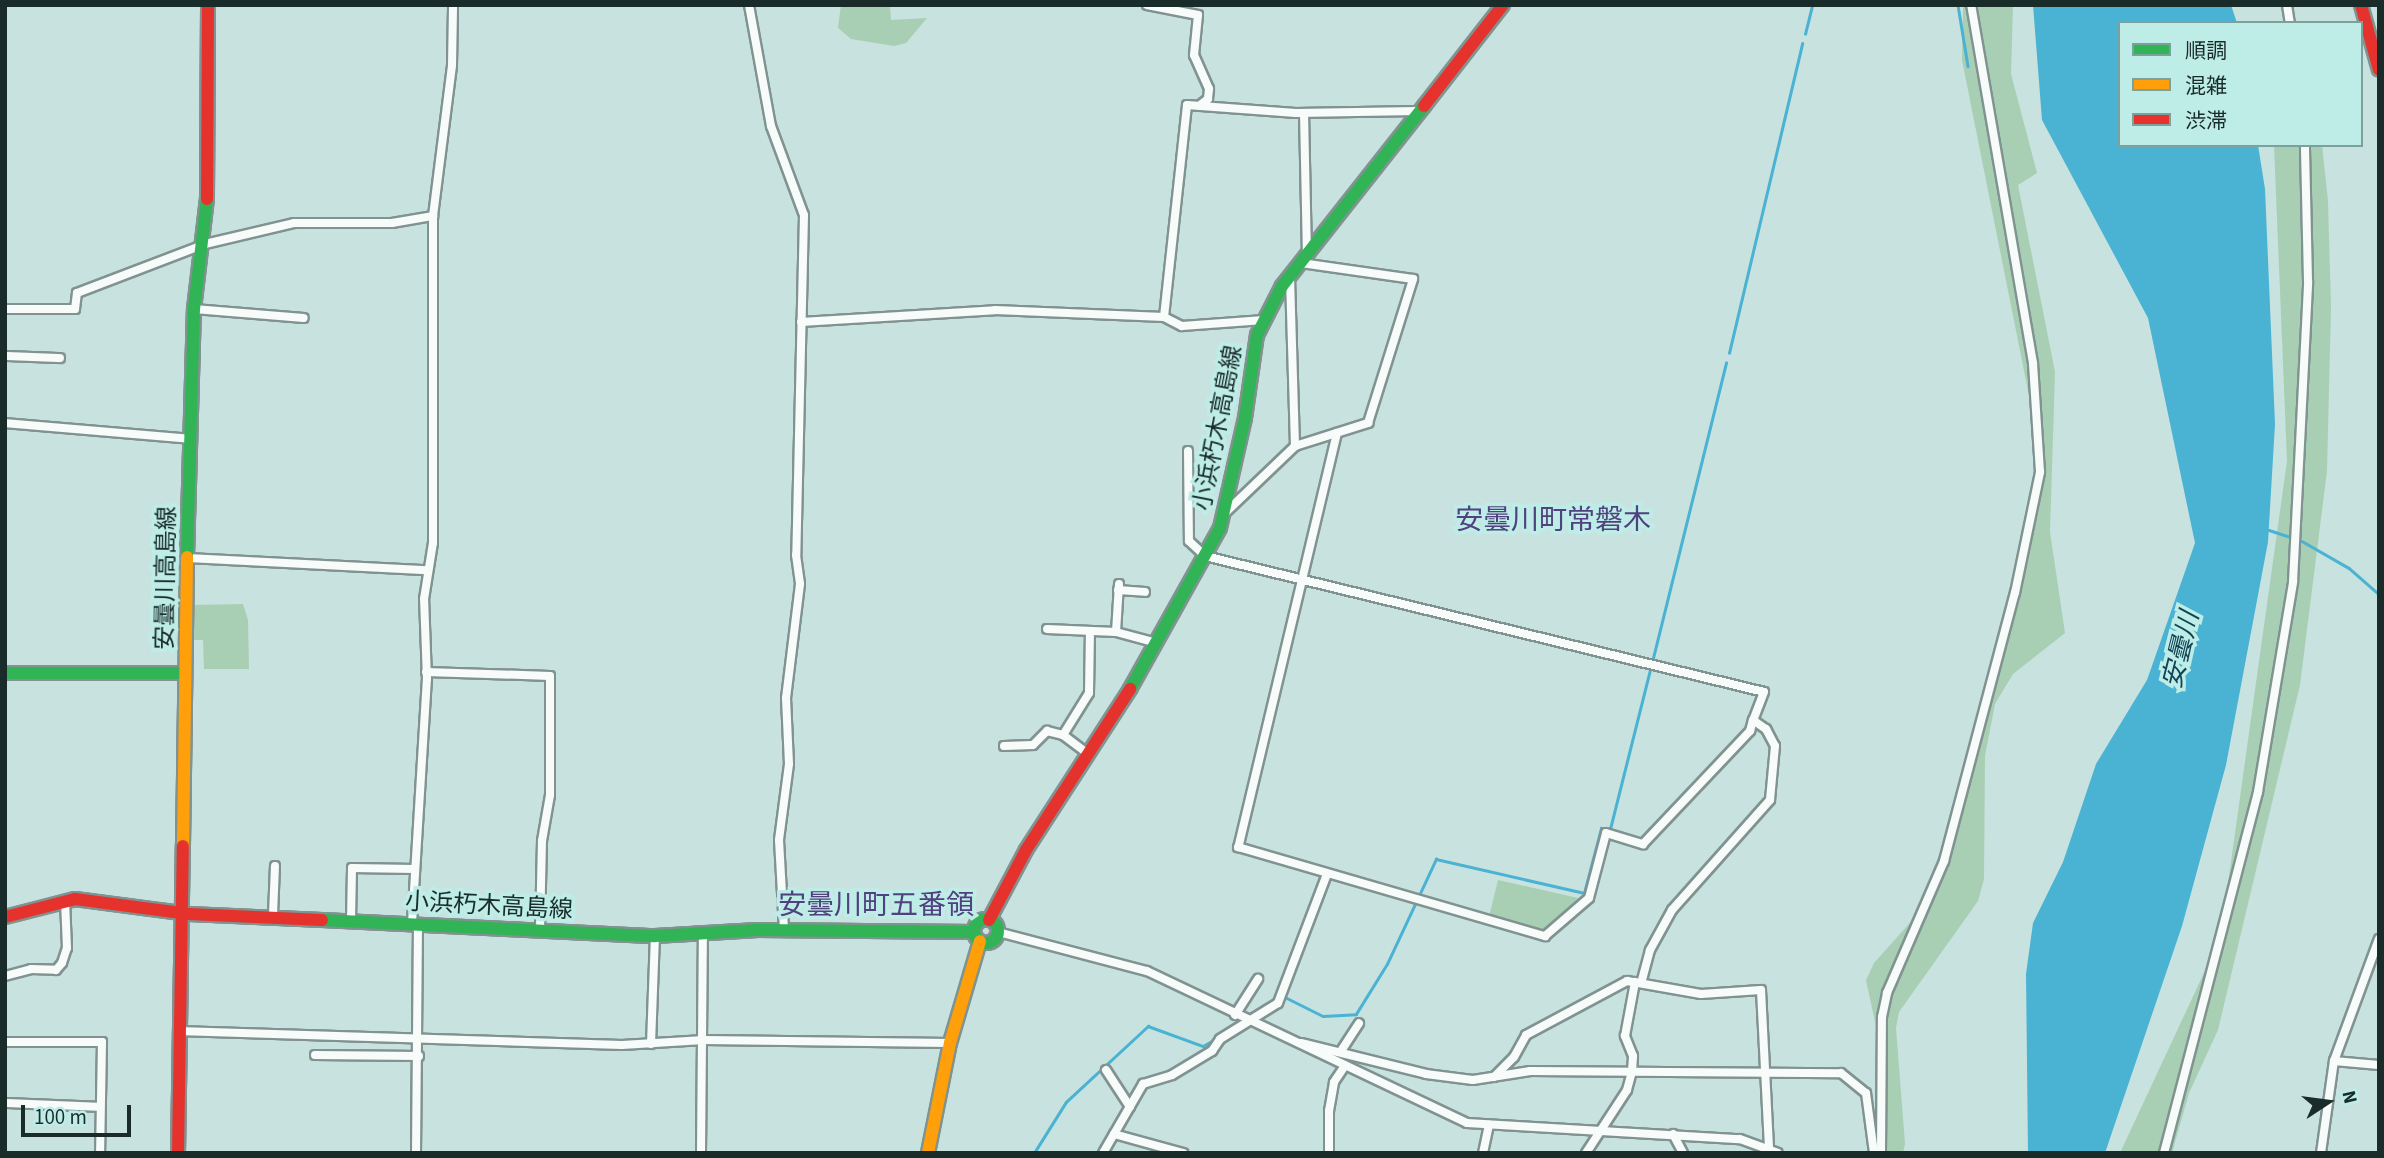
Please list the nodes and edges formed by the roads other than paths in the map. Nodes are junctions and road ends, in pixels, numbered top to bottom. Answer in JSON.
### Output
{"nodes":[{"id":1,"x":208,"y":5,"type":"edge"},
{"id":2,"x":453,"y":5,"type":"edge"},
{"id":3,"x":749,"y":5,"type":"edge"},
{"id":4,"x":1147,"y":5,"type":"edge"},
{"id":5,"x":1503,"y":5,"type":"edge"},
{"id":6,"x":1971,"y":5,"type":"edge"},
{"id":7,"x":2361,"y":5,"type":"edge"},
{"id":8,"x":2379,"y":70,"type":"edge"},
{"id":9,"x":1199,"y":106,"type":"junction"},
{"id":10,"x":1418,"y":111,"type":"junction"},
{"id":11,"x":1304,"y":113,"type":"junction"},
{"id":12,"x":2305,"y":147,"type":"edge"},
{"id":13,"x":433,"y":216,"type":"junction"},
{"id":14,"x":205,"y":244,"type":"junction"},
{"id":15,"x":1304,"y":259,"type":"junction"},
{"id":16,"x":1290,"y":277,"type":"junction"},
{"id":17,"x":5,"y":309,"type":"edge"},
{"id":18,"x":194,"y":309,"type":"junction"},
{"id":19,"x":1164,"y":317,"type":"junction"},
{"id":20,"x":304,"y":318,"type":"dead end"},
{"id":21,"x":1264,"y":320,"type":"junction"},
{"id":22,"x":802,"y":322,"type":"junction"},
{"id":23,"x":5,"y":356,"type":"edge"},
{"id":24,"x":61,"y":358,"type":"dead end"},
{"id":25,"x":5,"y":423,"type":"edge"},
{"id":26,"x":1337,"y":433,"type":"junction"},
{"id":27,"x":191,"y":439,"type":"junction"},
{"id":28,"x":1295,"y":446,"type":"junction"},
{"id":29,"x":1188,"y":451,"type":"dead end"},
{"id":30,"x":1224,"y":514,"type":"junction"},
{"id":31,"x":1205,"y":556,"type":"junction"},
{"id":32,"x":187,"y":558,"type":"junction"},
{"id":33,"x":428,"y":570,"type":"junction"},
{"id":34,"x":1302,"y":579,"type":"junction"},
{"id":35,"x":1145,"y":592,"type":"dead end"},
{"id":36,"x":1047,"y":629,"type":"dead end"},
{"id":37,"x":1090,"y":631,"type":"junction"},
{"id":38,"x":1116,"y":632,"type":"junction"},
{"id":39,"x":1157,"y":643,"type":"junction"},
{"id":40,"x":426,"y":672,"type":"junction"},
{"id":41,"x":5,"y":673,"type":"edge"},
{"id":42,"x":185,"y":673,"type":"junction"},
{"id":43,"x":1753,"y":720,"type":"junction"},
{"id":44,"x":1063,"y":735,"type":"junction"},
{"id":45,"x":1004,"y":746,"type":"dead end"},
{"id":46,"x":1088,"y":754,"type":"junction"},
{"id":47,"x":275,"y":866,"type":"dead end"},
{"id":48,"x":415,"y":869,"type":"junction"},
{"id":49,"x":1327,"y":874,"type":"junction"},
{"id":50,"x":65,"y":900,"type":"junction"},
{"id":51,"x":180,"y":913,"type":"junction"},
{"id":52,"x":273,"y":915,"type":"junction"},
{"id":53,"x":5,"y":917,"type":"edge"},
{"id":54,"x":989,"y":920,"type":"junction"},
{"id":55,"x":351,"y":921,"type":"junction"},
{"id":56,"x":415,"y":923,"type":"junction"},
{"id":57,"x":540,"y":929,"type":"junction"},
{"id":58,"x":784,"y":930,"type":"junction"},
{"id":59,"x":998,"y":932,"type":"junction"},
{"id":60,"x":703,"y":933,"type":"junction"},
{"id":61,"x":655,"y":936,"type":"junction"},
{"id":62,"x":977,"y":937,"type":"junction"},
{"id":63,"x":2379,"y":939,"type":"edge"},
{"id":64,"x":5,"y":976,"type":"edge"},
{"id":65,"x":1258,"y":979,"type":"dead end"},
{"id":66,"x":1638,"y":982,"type":"junction"},
{"id":67,"x":1235,"y":1015,"type":"junction"},
{"id":68,"x":1251,"y":1023,"type":"junction"},
{"id":69,"x":1359,"y":1023,"type":"dead end"},
{"id":70,"x":178,"y":1031,"type":"junction"},
{"id":71,"x":420,"y":1040,"type":"junction"},
{"id":72,"x":704,"y":1040,"type":"junction"},
{"id":73,"x":5,"y":1042,"type":"edge"},
{"id":74,"x":1295,"y":1042,"type":"junction"},
{"id":75,"x":950,"y":1043,"type":"junction"},
{"id":76,"x":651,"y":1044,"type":"junction"},
{"id":77,"x":1341,"y":1051,"type":"junction"},
{"id":78,"x":315,"y":1055,"type":"dead end"},
{"id":79,"x":419,"y":1056,"type":"junction"},
{"id":80,"x":2334,"y":1061,"type":"junction"},
{"id":81,"x":2379,"y":1065,"type":"edge"},
{"id":82,"x":1344,"y":1068,"type":"junction"},
{"id":83,"x":1106,"y":1070,"type":"dead end"},
{"id":84,"x":1764,"y":1070,"type":"junction"},
{"id":85,"x":1633,"y":1071,"type":"junction"},
{"id":86,"x":1494,"y":1077,"type":"junction"},
{"id":87,"x":5,"y":1103,"type":"edge"},
{"id":88,"x":99,"y":1107,"type":"junction"},
{"id":89,"x":1130,"y":1107,"type":"junction"},
{"id":90,"x":1489,"y":1125,"type":"junction"},
{"id":91,"x":1602,"y":1129,"type":"junction"},
{"id":92,"x":1114,"y":1134,"type":"junction"},
{"id":93,"x":1673,"y":1134,"type":"junction"},
{"id":94,"x":1769,"y":1147,"type":"junction"},
{"id":95,"x":100,"y":1153,"type":"edge"},
{"id":96,"x":178,"y":1153,"type":"edge"},
{"id":97,"x":416,"y":1153,"type":"edge"},
{"id":98,"x":701,"y":1153,"type":"edge"},
{"id":99,"x":928,"y":1153,"type":"edge"},
{"id":100,"x":1102,"y":1153,"type":"edge"},
{"id":101,"x":1183,"y":1153,"type":"edge"},
{"id":102,"x":1329,"y":1153,"type":"edge"},
{"id":103,"x":1483,"y":1153,"type":"edge"},
{"id":104,"x":1586,"y":1153,"type":"edge"},
{"id":105,"x":1683,"y":1153,"type":"edge"},
{"id":106,"x":1778,"y":1153,"type":"edge"},
{"id":107,"x":1874,"y":1153,"type":"edge"},
{"id":108,"x":1881,"y":1153,"type":"edge"},
{"id":109,"x":2164,"y":1153,"type":"edge"},
{"id":110,"x":2321,"y":1153,"type":"edge"}],
"edges":[{"from":1,"to":14,"type":"main road","name":"安曇川高島線"},
{"from":2,"to":13,"type":"street"},
{"from":3,"to":22,"type":"street"},
{"from":4,"to":9,"type":"street"},
{"from":5,"to":10,"type":"main road","name":"小浜朽木高島線"},
{"from":6,"to":108,"type":"street"},
{"from":7,"to":8,"type":"main road"},
{"from":9,"to":11,"type":"street"},
{"from":9,"to":19,"type":"street"},
{"from":10,"to":11,"type":"street"},
{"from":10,"to":15,"type":"main road","name":"小浜朽木高島線"},
{"from":11,"to":15,"type":"street"},
{"from":12,"to":109,"type":"street"},
{"from":13,"to":14,"type":"street"},
{"from":13,"to":33,"type":"street"},
{"from":14,"to":17,"type":"street"},
{"from":14,"to":18,"type":"main road","name":"安曇川高島線"},
{"from":15,"to":16,"type":"main road","name":"小浜朽木高島線"},
{"from":15,"to":26,"type":"street"},
{"from":16,"to":21,"type":"main road","name":"小浜朽木高島線"},
{"from":16,"to":28,"type":"street"},
{"from":18,"to":20,"type":"street"},
{"from":18,"to":27,"type":"main road","name":"安曇川高島線"},
{"from":19,"to":21,"type":"street"},
{"from":19,"to":22,"type":"street"},
{"from":21,"to":30,"type":"main road","name":"小浜朽木高島線"},
{"from":22,"to":58,"type":"street"},
{"from":23,"to":24,"type":"street"},
{"from":25,"to":27,"type":"street"},
{"from":26,"to":28,"type":"street"},
{"from":26,"to":34,"type":"street"},
{"from":27,"to":32,"type":"main road","name":"安曇川高島線"},
{"from":28,"to":30,"type":"street"},
{"from":29,"to":31,"type":"street"},
{"from":30,"to":31,"type":"main road","name":"小浜朽木高島線"},
{"from":31,"to":34,"type":"street"},
{"from":31,"to":39,"type":"main road","name":"小浜朽木高島線"},
{"from":32,"to":33,"type":"street"},
{"from":32,"to":42,"type":"main road","name":"安曇川高島線"},
{"from":33,"to":40,"type":"street"},
{"from":34,"to":43,"type":"street"},
{"from":34,"to":49,"type":"street"},
{"from":35,"to":38,"type":"street"},
{"from":36,"to":37,"type":"street"},
{"from":37,"to":38,"type":"street"},
{"from":37,"to":44,"type":"street"},
{"from":38,"to":39,"type":"street"},
{"from":39,"to":46,"type":"main road","name":"小浜朽木高島線"},
{"from":40,"to":48,"type":"street"},
{"from":40,"to":57,"type":"street"},
{"from":41,"to":42,"type":"main road"},
{"from":42,"to":51,"type":"main road","name":"安曇川高島線"},
{"from":43,"to":49,"type":"street"},
{"from":43,"to":66,"type":"street"},
{"from":44,"to":45,"type":"street"},
{"from":44,"to":46,"type":"street"},
{"from":46,"to":54,"type":"main road","name":"小浜朽木高島線"},
{"from":47,"to":52,"type":"street"},
{"from":48,"to":55,"type":"street"},
{"from":48,"to":56,"type":"street"},
{"from":49,"to":68,"type":"street"},
{"from":50,"to":51,"type":"main road","name":"小浜朽木高島線"},
{"from":50,"to":53,"type":"main road","name":"小浜朽木高島線"},
{"from":50,"to":64,"type":"street"},
{"from":51,"to":52,"type":"main road","name":"小浜朽木高島線"},
{"from":51,"to":70,"type":"main road","name":"安曇川高島線"},
{"from":52,"to":55,"type":"main road","name":"小浜朽木高島線"},
{"from":54,"to":59,"type":"main road"},
{"from":54,"to":62,"type":"main road","name":"小浜朽木高島線"},
{"from":55,"to":56,"type":"main road","name":"小浜朽木高島線"},
{"from":56,"to":57,"type":"main road","name":"小浜朽木高島線"},
{"from":56,"to":71,"type":"street"},
{"from":57,"to":61,"type":"main road","name":"小浜朽木高島線"},
{"from":58,"to":60,"type":"main road","name":"小浜朽木高島線"},
{"from":58,"to":62,"type":"main road","name":"小浜朽木高島線"},
{"from":59,"to":62,"type":"main road","name":"小浜朽木高島線"},
{"from":59,"to":67,"type":"street"},
{"from":60,"to":61,"type":"main road","name":"小浜朽木高島線"},
{"from":60,"to":72,"type":"street"},
{"from":61,"to":76,"type":"street"},
{"from":62,"to":75,"type":"main road"},
{"from":63,"to":80,"type":"street"},
{"from":65,"to":67,"type":"street"},
{"from":66,"to":84,"type":"street"},
{"from":66,"to":85,"type":"street"},
{"from":66,"to":86,"type":"street"},
{"from":67,"to":68,"type":"street"},
{"from":68,"to":74,"type":"street"},
{"from":68,"to":89,"type":"street"},
{"from":69,"to":77,"type":"street"},
{"from":70,"to":71,"type":"street"},
{"from":70,"to":96,"type":"main road","name":"安曇川高島線"},
{"from":71,"to":76,"type":"street"},
{"from":71,"to":79,"type":"street"},
{"from":72,"to":75,"type":"street"},
{"from":72,"to":76,"type":"street"},
{"from":72,"to":98,"type":"street"},
{"from":73,"to":88,"type":"street"},
{"from":74,"to":77,"type":"street"},
{"from":74,"to":82,"type":"street"},
{"from":75,"to":99,"type":"main road"},
{"from":77,"to":86,"type":"street"},
{"from":78,"to":79,"type":"street"},
{"from":79,"to":97,"type":"street"},
{"from":80,"to":81,"type":"street"},
{"from":80,"to":110,"type":"street"},
{"from":82,"to":90,"type":"street"},
{"from":82,"to":102,"type":"street"},
{"from":83,"to":89,"type":"street"},
{"from":84,"to":85,"type":"street"},
{"from":84,"to":94,"type":"street"},
{"from":84,"to":107,"type":"street"},
{"from":85,"to":86,"type":"street"},
{"from":85,"to":91,"type":"street"},
{"from":87,"to":88,"type":"street"},
{"from":88,"to":95,"type":"street"},
{"from":89,"to":92,"type":"street"},
{"from":90,"to":91,"type":"street"},
{"from":90,"to":103,"type":"street"},
{"from":91,"to":93,"type":"street"},
{"from":91,"to":104,"type":"street"},
{"from":92,"to":100,"type":"street"},
{"from":92,"to":101,"type":"street"},
{"from":93,"to":94,"type":"street"},
{"from":93,"to":105,"type":"street"},
{"from":94,"to":106,"type":"street"}]}
